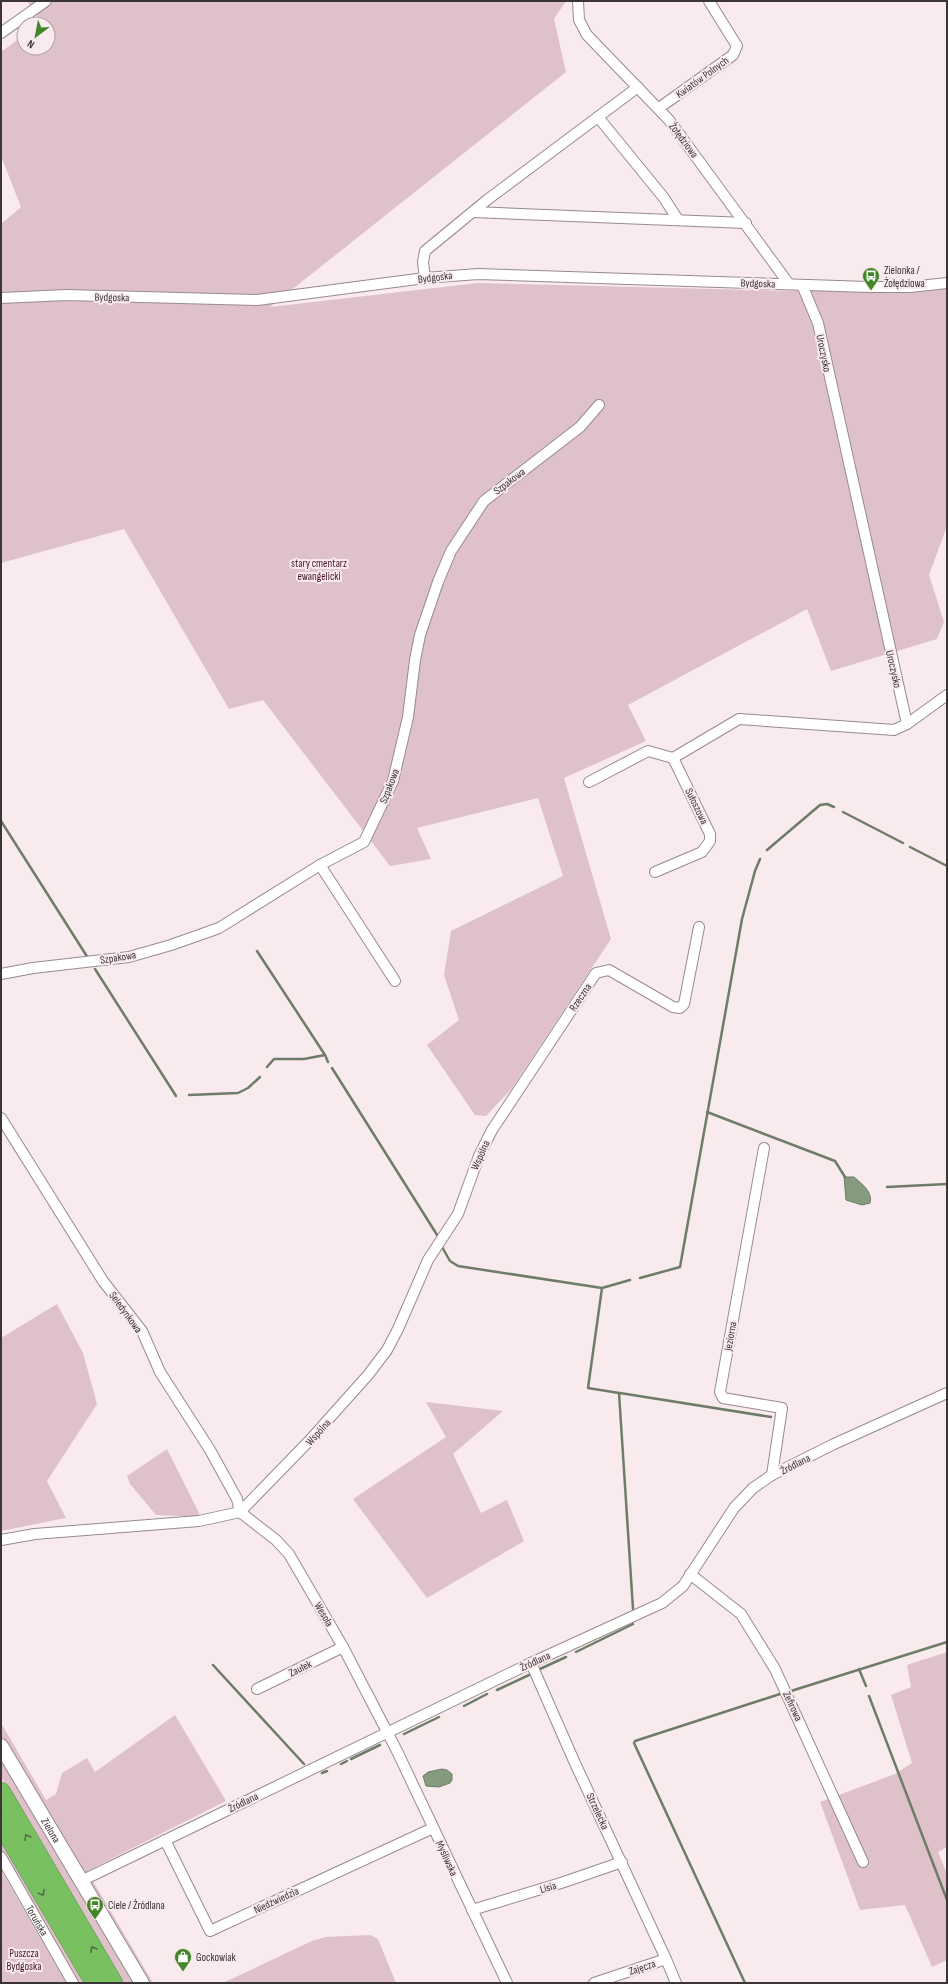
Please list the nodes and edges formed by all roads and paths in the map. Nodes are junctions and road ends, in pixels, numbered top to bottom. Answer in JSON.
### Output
{"nodes":[{"id":1,"x":46,"y":1,"type":"edge"},
{"id":2,"x":578,"y":1,"type":"edge"},
{"id":3,"x":709,"y":1,"type":"edge"},
{"id":4,"x":1,"y":33,"type":"edge"},
{"id":5,"x":638,"y":87,"type":"junction"},
{"id":6,"x":659,"y":108,"type":"junction"},
{"id":7,"x":598,"y":117,"type":"junction"},
{"id":8,"x":473,"y":212,"type":"junction"},
{"id":9,"x":678,"y":220,"type":"junction"},
{"id":10,"x":746,"y":223,"type":"junction"},
{"id":11,"x":425,"y":278,"type":"junction"},
{"id":12,"x":947,"y":283,"type":"edge"},
{"id":13,"x":789,"y":284,"type":"junction"},
{"id":14,"x":802,"y":285,"type":"junction"},
{"id":15,"x":1,"y":298,"type":"edge"},
{"id":16,"x":599,"y":405,"type":"dead end"},
{"id":17,"x":947,"y":694,"type":"edge"},
{"id":18,"x":907,"y":724,"type":"junction"},
{"id":19,"x":673,"y":758,"type":"junction"},
{"id":20,"x":589,"y":782,"type":"dead end"},
{"id":21,"x":320,"y":866,"type":"junction"},
{"id":22,"x":655,"y":872,"type":"dead end"},
{"id":23,"x":699,"y":927,"type":"dead end"},
{"id":24,"x":1,"y":974,"type":"edge"},
{"id":25,"x":395,"y":981,"type":"dead end"},
{"id":26,"x":1,"y":1118,"type":"edge"},
{"id":27,"x":492,"y":1130,"type":"joint"},
{"id":28,"x":764,"y":1148,"type":"dead end"},
{"id":29,"x":947,"y":1393,"type":"edge"},
{"id":30,"x":772,"y":1475,"type":"junction"},
{"id":31,"x":240,"y":1512,"type":"junction"},
{"id":32,"x":1,"y":1540,"type":"edge"},
{"id":33,"x":690,"y":1574,"type":"junction"},
{"id":34,"x":343,"y":1647,"type":"junction"},
{"id":35,"x":531,"y":1663,"type":"junction"},
{"id":36,"x":257,"y":1689,"type":"dead end"},
{"id":37,"x":387,"y":1733,"type":"junction"},
{"id":38,"x":1,"y":1746,"type":"edge"},
{"id":39,"x":1,"y":1792,"type":"edge"},
{"id":40,"x":1,"y":1823,"type":"edge"},
{"id":41,"x":433,"y":1828,"type":"junction"},
{"id":42,"x":164,"y":1840,"type":"junction"},
{"id":43,"x":1,"y":1857,"type":"edge"},
{"id":44,"x":622,"y":1862,"type":"junction"},
{"id":45,"x":863,"y":1862,"type":"dead end"},
{"id":46,"x":81,"y":1881,"type":"junction"},
{"id":47,"x":472,"y":1910,"type":"junction"},
{"id":48,"x":666,"y":1959,"type":"junction"},
{"id":49,"x":73,"y":1983,"type":"edge"},
{"id":50,"x":95,"y":1983,"type":"edge"},
{"id":51,"x":113,"y":1983,"type":"edge"},
{"id":52,"x":142,"y":1983,"type":"edge"},
{"id":53,"x":506,"y":1983,"type":"edge"},
{"id":54,"x":594,"y":1983,"type":"edge"},
{"id":55,"x":676,"y":1983,"type":"edge"}],
"edges":[{"from":1,"to":4,"type":"street"},
{"from":2,"to":5,"type":"street","name":"Żołędziowa"},
{"from":3,"to":6,"type":"street","name":"Kwiatów Polnych"},
{"from":5,"to":6,"type":"street","name":"Żołędziowa"},
{"from":5,"to":7,"type":"street"},
{"from":6,"to":10,"type":"street","name":"Żołędziowa"},
{"from":7,"to":8,"type":"street"},
{"from":7,"to":9,"type":"street"},
{"from":8,"to":9,"type":"street"},
{"from":8,"to":11,"type":"street"},
{"from":9,"to":10,"type":"street"},
{"from":10,"to":13,"type":"street","name":"Żołędziowa"},
{"from":11,"to":13,"type":"street","name":"Bydgoska"},
{"from":11,"to":15,"type":"street","name":"Bydgoska"},
{"from":12,"to":14,"type":"street","name":"Bydgoska"},
{"from":13,"to":14,"type":"street","name":"Bydgoska"},
{"from":14,"to":18,"type":"street","name":"Uroczysko"},
{"from":16,"to":21,"type":"street","name":"Szpakowa"},
{"from":17,"to":18,"type":"street"},
{"from":18,"to":19,"type":"street"},
{"from":19,"to":20,"type":"street"},
{"from":19,"to":22,"type":"street","name":"Sułoszowa"},
{"from":21,"to":24,"type":"street","name":"Szpakowa"},
{"from":21,"to":25,"type":"street"},
{"from":23,"to":27,"type":"street","name":"Rzeczna"},
{"from":26,"to":31,"type":"street","name":"Seledynkowa"},
{"from":27,"to":31,"type":"street","name":"Wspólna"},
{"from":28,"to":30,"type":"street","name":"Jeziorna"},
{"from":29,"to":30,"type":"street","name":"Źródlana"},
{"from":30,"to":33,"type":"street","name":"Źródlana"},
{"from":31,"to":32,"type":"street"},
{"from":31,"to":34,"type":"street","name":"Wesoła"},
{"from":33,"to":35,"type":"street","name":"Źródlana"},
{"from":33,"to":45,"type":"street","name":"Zefirowa"},
{"from":34,"to":36,"type":"street","name":"Zaułek"},
{"from":34,"to":37,"type":"street","name":"Wesoła"},
{"from":35,"to":37,"type":"street","name":"Źródlana"},
{"from":35,"to":44,"type":"street","name":"Strzelecka"},
{"from":37,"to":41,"type":"street","name":"Myśliwska"},
{"from":37,"to":42,"type":"street","name":"Źródlana"},
{"from":38,"to":46,"type":"street","name":"Zielona"},
{"from":51,"to":39,"type":"highway","one_way":true},
{"from":40,"to":50,"type":"highway","one_way":true},
{"from":41,"to":42,"type":"street","name":"Niedźwiedzia"},
{"from":41,"to":47,"type":"street","name":"Myśliwska"},
{"from":42,"to":46,"type":"street","name":"Źródlana"},
{"from":43,"to":49,"type":"street","name":"Toruńska"},
{"from":44,"to":47,"type":"street","name":"Lisia"},
{"from":44,"to":48,"type":"street","name":"Strzelecka"},
{"from":46,"to":52,"type":"street","name":"Zielona"},
{"from":47,"to":53,"type":"street","name":"Myśliwska"},
{"from":48,"to":54,"type":"street","name":"Zajęcza"},
{"from":48,"to":55,"type":"street","name":"Strzelecka"}]}
